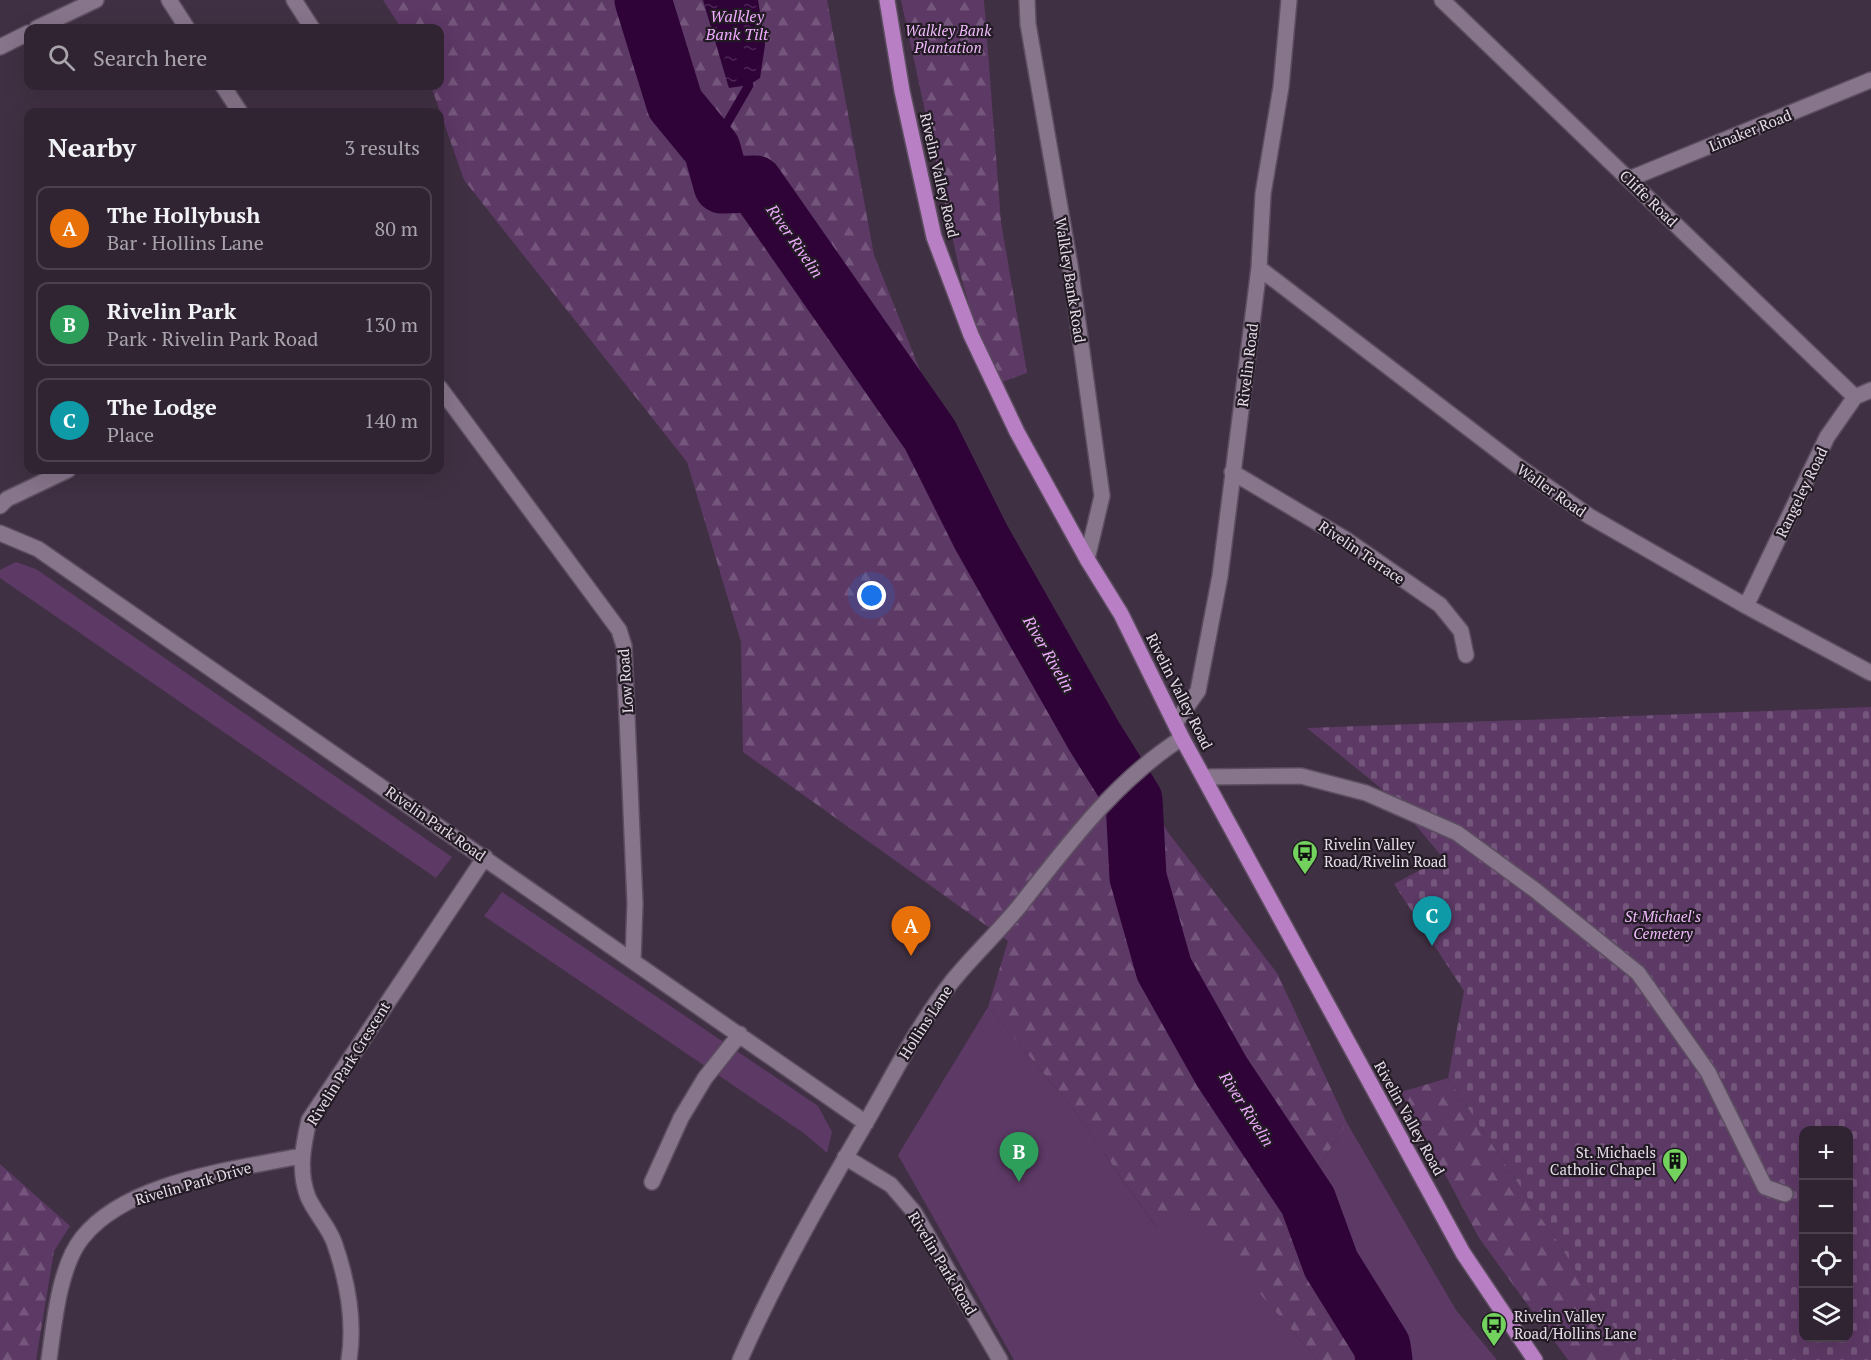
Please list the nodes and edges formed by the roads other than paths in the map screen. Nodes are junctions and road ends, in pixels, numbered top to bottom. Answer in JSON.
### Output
{"nodes":[{"id":1,"x":96,"y":0,"type":"edge"},
{"id":2,"x":169,"y":0,"type":"edge"},
{"id":3,"x":294,"y":0,"type":"edge"},
{"id":4,"x":887,"y":0,"type":"edge"},
{"id":5,"x":1027,"y":0,"type":"edge"},
{"id":6,"x":1289,"y":0,"type":"edge"},
{"id":7,"x":1442,"y":0,"type":"edge"},
{"id":8,"x":46,"y":24,"type":"edge"},
{"id":9,"x":184,"y":24,"type":"edge"},
{"id":10,"x":309,"y":24,"type":"edge"},
{"id":11,"x":24,"y":35,"type":"edge"},
{"id":12,"x":0,"y":47,"type":"edge"},
{"id":13,"x":1871,"y":80,"type":"edge"},
{"id":14,"x":226,"y":90,"type":"edge"},
{"id":15,"x":237,"y":108,"type":"edge"},
{"id":16,"x":1629,"y":179,"type":"junction"},
{"id":17,"x":1259,"y":268,"type":"junction"},
{"id":18,"x":1871,"y":390,"type":"edge"},
{"id":19,"x":444,"y":393,"type":"edge"},
{"id":20,"x":1855,"y":397,"type":"junction"},
{"id":21,"x":1232,"y":472,"type":"junction"},
{"id":22,"x":60,"y":474,"type":"edge"},
{"id":23,"x":0,"y":506,"type":"edge"},
{"id":24,"x":0,"y":533,"type":"edge"},
{"id":25,"x":1087,"y":559,"type":"junction"},
{"id":26,"x":1746,"y":606,"type":"junction"},
{"id":27,"x":1466,"y":656,"type":"dead end"},
{"id":28,"x":1871,"y":673,"type":"edge"},
{"id":29,"x":1176,"y":722,"type":"junction"},
{"id":30,"x":1182,"y":738,"type":"junction"},
{"id":31,"x":1204,"y":777,"type":"junction"},
{"id":32,"x":485,"y":857,"type":"junction"},
{"id":33,"x":633,"y":960,"type":"junction"},
{"id":34,"x":740,"y":1034,"type":"junction"},
{"id":35,"x":866,"y":1123,"type":"junction"},
{"id":36,"x":300,"y":1156,"type":"junction"},
{"id":37,"x":845,"y":1157,"type":"junction"},
{"id":38,"x":652,"y":1182,"type":"dead end"},
{"id":39,"x":1785,"y":1194,"type":"dead end"},
{"id":40,"x":49,"y":1360,"type":"edge"},
{"id":41,"x":349,"y":1360,"type":"edge"},
{"id":42,"x":740,"y":1360,"type":"edge"},
{"id":43,"x":1000,"y":1360,"type":"edge"},
{"id":44,"x":1535,"y":1360,"type":"edge"}],
"edges":[{"from":1,"to":8,"type":"street"},
{"from":2,"to":9,"type":"street"},
{"from":3,"to":10,"type":"street"},
{"from":4,"to":25,"type":"main road","name":"Rivelin Valley Road"},
{"from":5,"to":25,"type":"street","name":"Walkley Bank Road"},
{"from":6,"to":17,"type":"street","name":"Rivelin Road"},
{"from":7,"to":16,"type":"street","name":"Cliffe Road"},
{"from":11,"to":12,"type":"street"},
{"from":13,"to":16,"type":"street","name":"Linaker Road"},
{"from":14,"to":15,"type":"street"},
{"from":16,"to":20,"type":"street","name":"Cliffe Road"},
{"from":17,"to":21,"type":"street","name":"Rivelin Road"},
{"from":17,"to":26,"type":"street","name":"Waller Road"},
{"from":18,"to":20,"type":"street"},
{"from":19,"to":33,"type":"street","name":"Low Road"},
{"from":20,"to":26,"type":"street","name":"Rangeley Road"},
{"from":21,"to":27,"type":"street","name":"Rivelin Terrace"},
{"from":21,"to":29,"type":"street","name":"Rivelin Road"},
{"from":22,"to":23,"type":"street"},
{"from":24,"to":32,"type":"street","name":"Rivelin Park Road"},
{"from":25,"to":29,"type":"main road","name":"Rivelin Valley Road"},
{"from":26,"to":28,"type":"street","name":"Waller Road"},
{"from":29,"to":30,"type":"main road","name":"Rivelin Valley Road"},
{"from":30,"to":31,"type":"main road","name":"Rivelin Valley Road"},
{"from":30,"to":35,"type":"street","name":"Hollins Lane"},
{"from":31,"to":39,"type":"street"},
{"from":31,"to":44,"type":"main road","name":"Rivelin Valley Road"},
{"from":32,"to":33,"type":"street","name":"Rivelin Park Road"},
{"from":32,"to":36,"type":"street","name":"Rivelin Park Crescent"},
{"from":33,"to":34,"type":"street","name":"Rivelin Park Road"},
{"from":34,"to":35,"type":"street","name":"Rivelin Park Road"},
{"from":34,"to":38,"type":"street"},
{"from":35,"to":37,"type":"street","name":"Hollins Lane"},
{"from":36,"to":40,"type":"street","name":"Rivelin Park Drive"},
{"from":36,"to":41,"type":"street","name":"Rivelin Park Crescent"},
{"from":37,"to":42,"type":"street","name":"Hollins Lane"},
{"from":37,"to":43,"type":"street","name":"Rivelin Park Road"}]}
